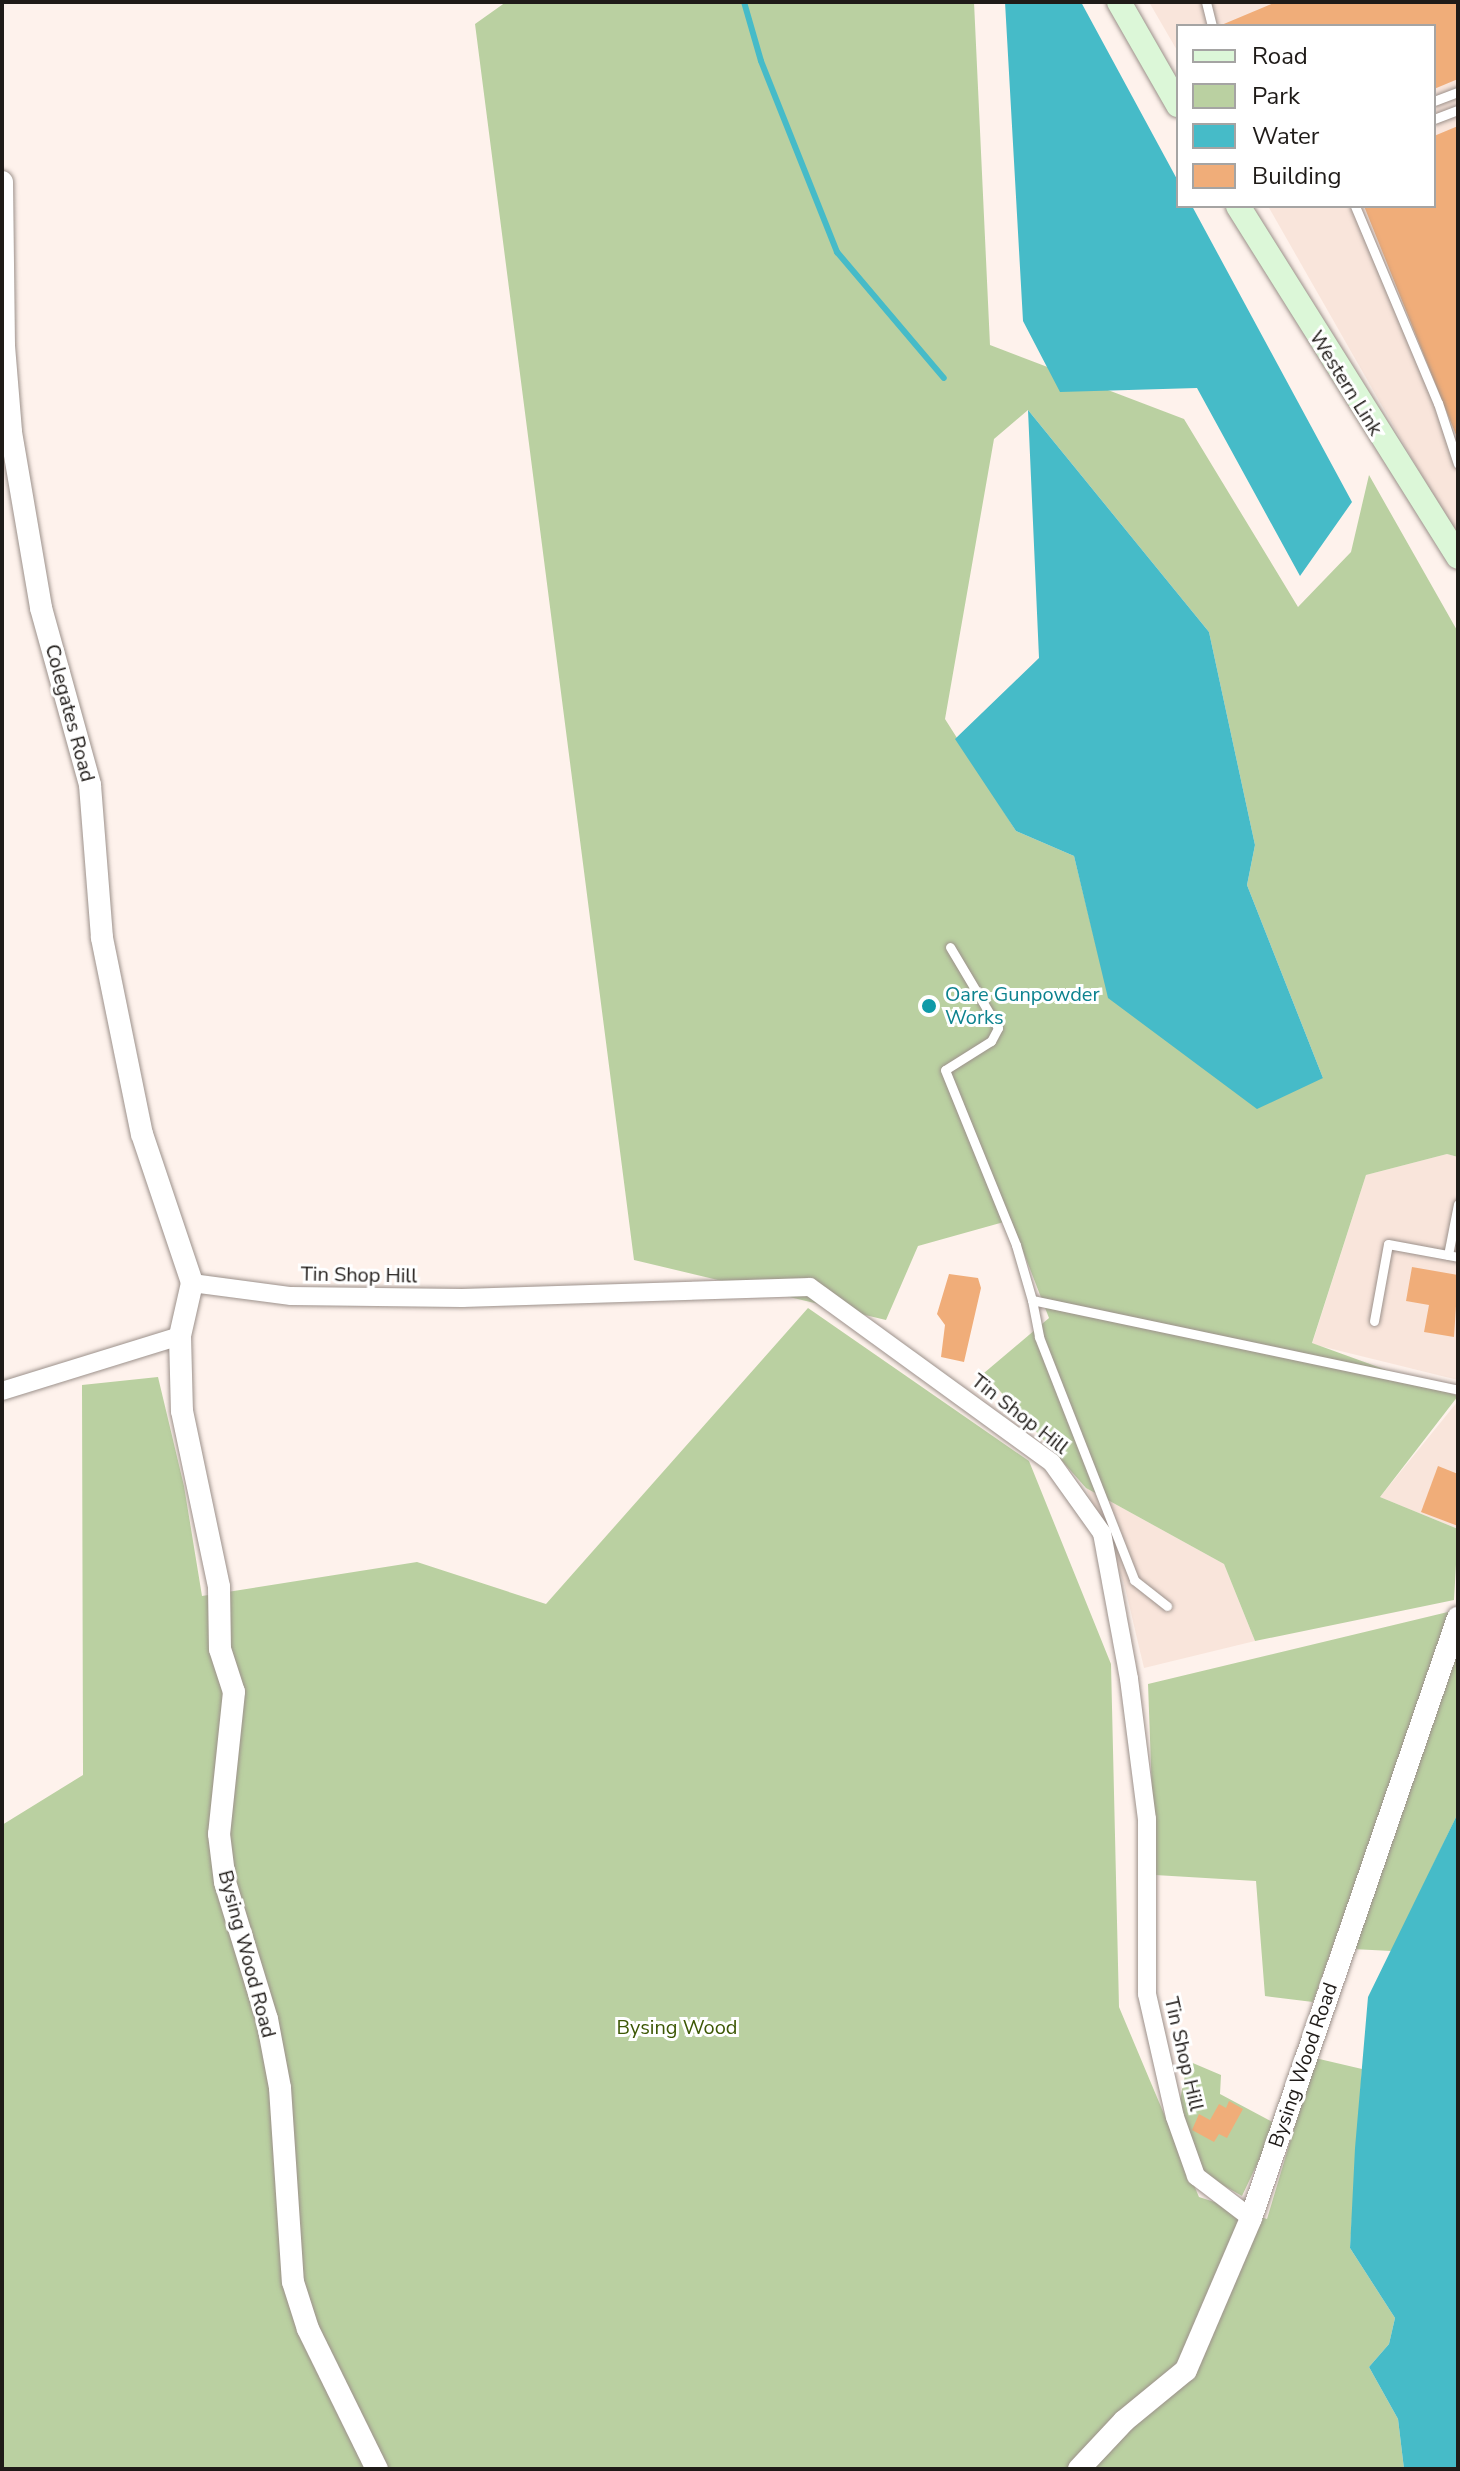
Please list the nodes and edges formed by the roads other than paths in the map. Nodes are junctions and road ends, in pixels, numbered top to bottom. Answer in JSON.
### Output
{"nodes":[{"id":1,"x":1119,"y":2,"type":"edge"},
{"id":2,"x":1206,"y":2,"type":"edge"},
{"id":3,"x":1212,"y":24,"type":"edge"},
{"id":4,"x":1458,"y":92,"type":"edge"},
{"id":5,"x":1436,"y":100,"type":"edge"},
{"id":6,"x":1176,"y":102,"type":"edge"},
{"id":7,"x":1458,"y":110,"type":"edge"},
{"id":8,"x":1436,"y":118,"type":"edge"},
{"id":9,"x":2,"y":182,"type":"edge"},
{"id":10,"x":1239,"y":208,"type":"edge"},
{"id":11,"x":1356,"y":208,"type":"edge"},
{"id":12,"x":1458,"y":464,"type":"edge"},
{"id":13,"x":1458,"y":557,"type":"edge"},
{"id":14,"x":950,"y":947,"type":"dead end"},
{"id":15,"x":1458,"y":1204,"type":"edge"},
{"id":16,"x":1453,"y":1256,"type":"edge"},
{"id":17,"x":192,"y":1283,"type":"junction"},
{"id":18,"x":1032,"y":1300,"type":"junction"},
{"id":19,"x":1374,"y":1321,"type":"dead end"},
{"id":20,"x":180,"y":1336,"type":"junction"},
{"id":21,"x":1458,"y":1390,"type":"edge"},
{"id":22,"x":2,"y":1391,"type":"edge"},
{"id":23,"x":1167,"y":1606,"type":"dead end"},
{"id":24,"x":1458,"y":1618,"type":"edge"},
{"id":25,"x":1251,"y":2218,"type":"junction"},
{"id":26,"x":377,"y":2469,"type":"edge"},
{"id":27,"x":1079,"y":2469,"type":"edge"}],
"edges":[{"from":1,"to":6,"type":"main road"},
{"from":2,"to":3,"type":"lane"},
{"from":4,"to":5,"type":"lane"},
{"from":7,"to":8,"type":"lane"},
{"from":9,"to":17,"type":"street","name":"Colegates Road"},
{"from":10,"to":13,"type":"main road","name":"Western Link"},
{"from":11,"to":12,"type":"lane"},
{"from":14,"to":18,"type":"lane"},
{"from":15,"to":16,"type":"lane"},
{"from":16,"to":19,"type":"lane"},
{"from":17,"to":20,"type":"street","name":"Bysing Wood Road"},
{"from":17,"to":25,"type":"street","name":"Tin Shop Hill"},
{"from":18,"to":21,"type":"lane"},
{"from":18,"to":23,"type":"lane"},
{"from":20,"to":22,"type":"street"},
{"from":20,"to":26,"type":"street","name":"Bysing Wood Road"},
{"from":24,"to":25,"type":"street","name":"Bysing Wood Road"},
{"from":25,"to":27,"type":"street","name":"Bysing Wood Road"}]}
